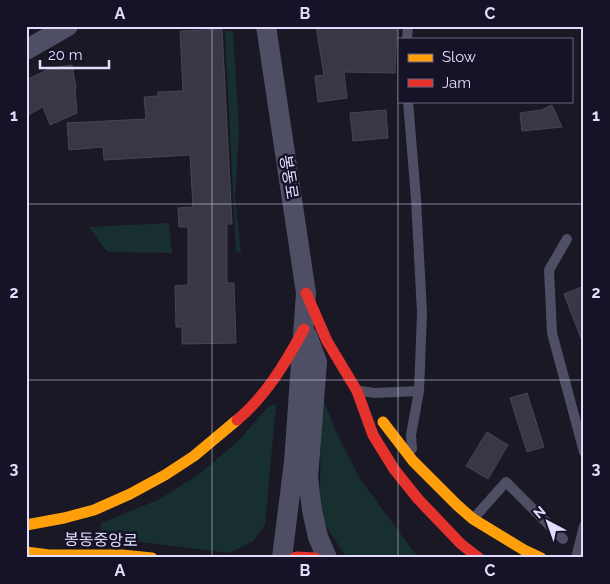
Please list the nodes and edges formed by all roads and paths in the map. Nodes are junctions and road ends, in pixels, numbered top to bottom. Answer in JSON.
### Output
{"nodes":[{"id":1,"x":68,"y":26,"type":"edge"},
{"id":2,"x":266,"y":26,"type":"edge"},
{"id":3,"x":26,"y":50,"type":"edge"},
{"id":4,"x":408,"y":102,"type":"edge"},
{"id":5,"x":566,"y":239,"type":"dead end"},
{"id":6,"x":306,"y":293,"type":"junction"},
{"id":7,"x":304,"y":329,"type":"junction"},
{"id":8,"x":357,"y":391,"type":"junction"},
{"id":9,"x":419,"y":391,"type":"junction"},
{"id":10,"x":584,"y":452,"type":"edge"},
{"id":11,"x":413,"y":461,"type":"junction"},
{"id":12,"x":473,"y":519,"type":"junction"},
{"id":13,"x":26,"y":525,"type":"edge"},
{"id":14,"x":584,"y":526,"type":"edge"},
{"id":15,"x":563,"y":539,"type":"dead end"},
{"id":16,"x":26,"y":552,"type":"edge"},
{"id":17,"x":53,"y":556,"type":"edge"},
{"id":18,"x":152,"y":558,"type":"edge"},
{"id":19,"x":282,"y":558,"type":"edge"},
{"id":20,"x":294,"y":558,"type":"edge"},
{"id":21,"x":315,"y":558,"type":"edge"},
{"id":22,"x":327,"y":558,"type":"edge"},
{"id":23,"x":479,"y":558,"type":"edge"},
{"id":24,"x":541,"y":558,"type":"edge"},
{"id":25,"x":576,"y":558,"type":"edge"}],
"edges":[{"from":1,"to":3,"type":"street"},
{"from":2,"to":6,"type":"street","name":"봉동로"},
{"from":4,"to":9,"type":"lane"},
{"from":5,"to":10,"type":"lane"},
{"from":6,"to":7,"type":"street","name":"봉동로"},
{"from":6,"to":8,"type":"street"},
{"from":7,"to":13,"type":"street"},
{"from":7,"to":19,"type":"street","name":"봉동로"},
{"from":7,"to":22,"type":"street","name":"봉동로"},
{"from":8,"to":9,"type":"lane"},
{"from":8,"to":11,"type":"street"},
{"from":8,"to":23,"type":"street"},
{"from":9,"to":11,"type":"lane"},
{"from":11,"to":12,"type":"street"},
{"from":12,"to":15,"type":"lane"},
{"from":12,"to":24,"type":"street"},
{"from":14,"to":25,"type":"lane"},
{"from":16,"to":17,"type":"street","name":"봉동중앙로"},
{"from":17,"to":18,"type":"street","name":"봉동중앙로"},
{"from":20,"to":21,"type":"street"}]}
